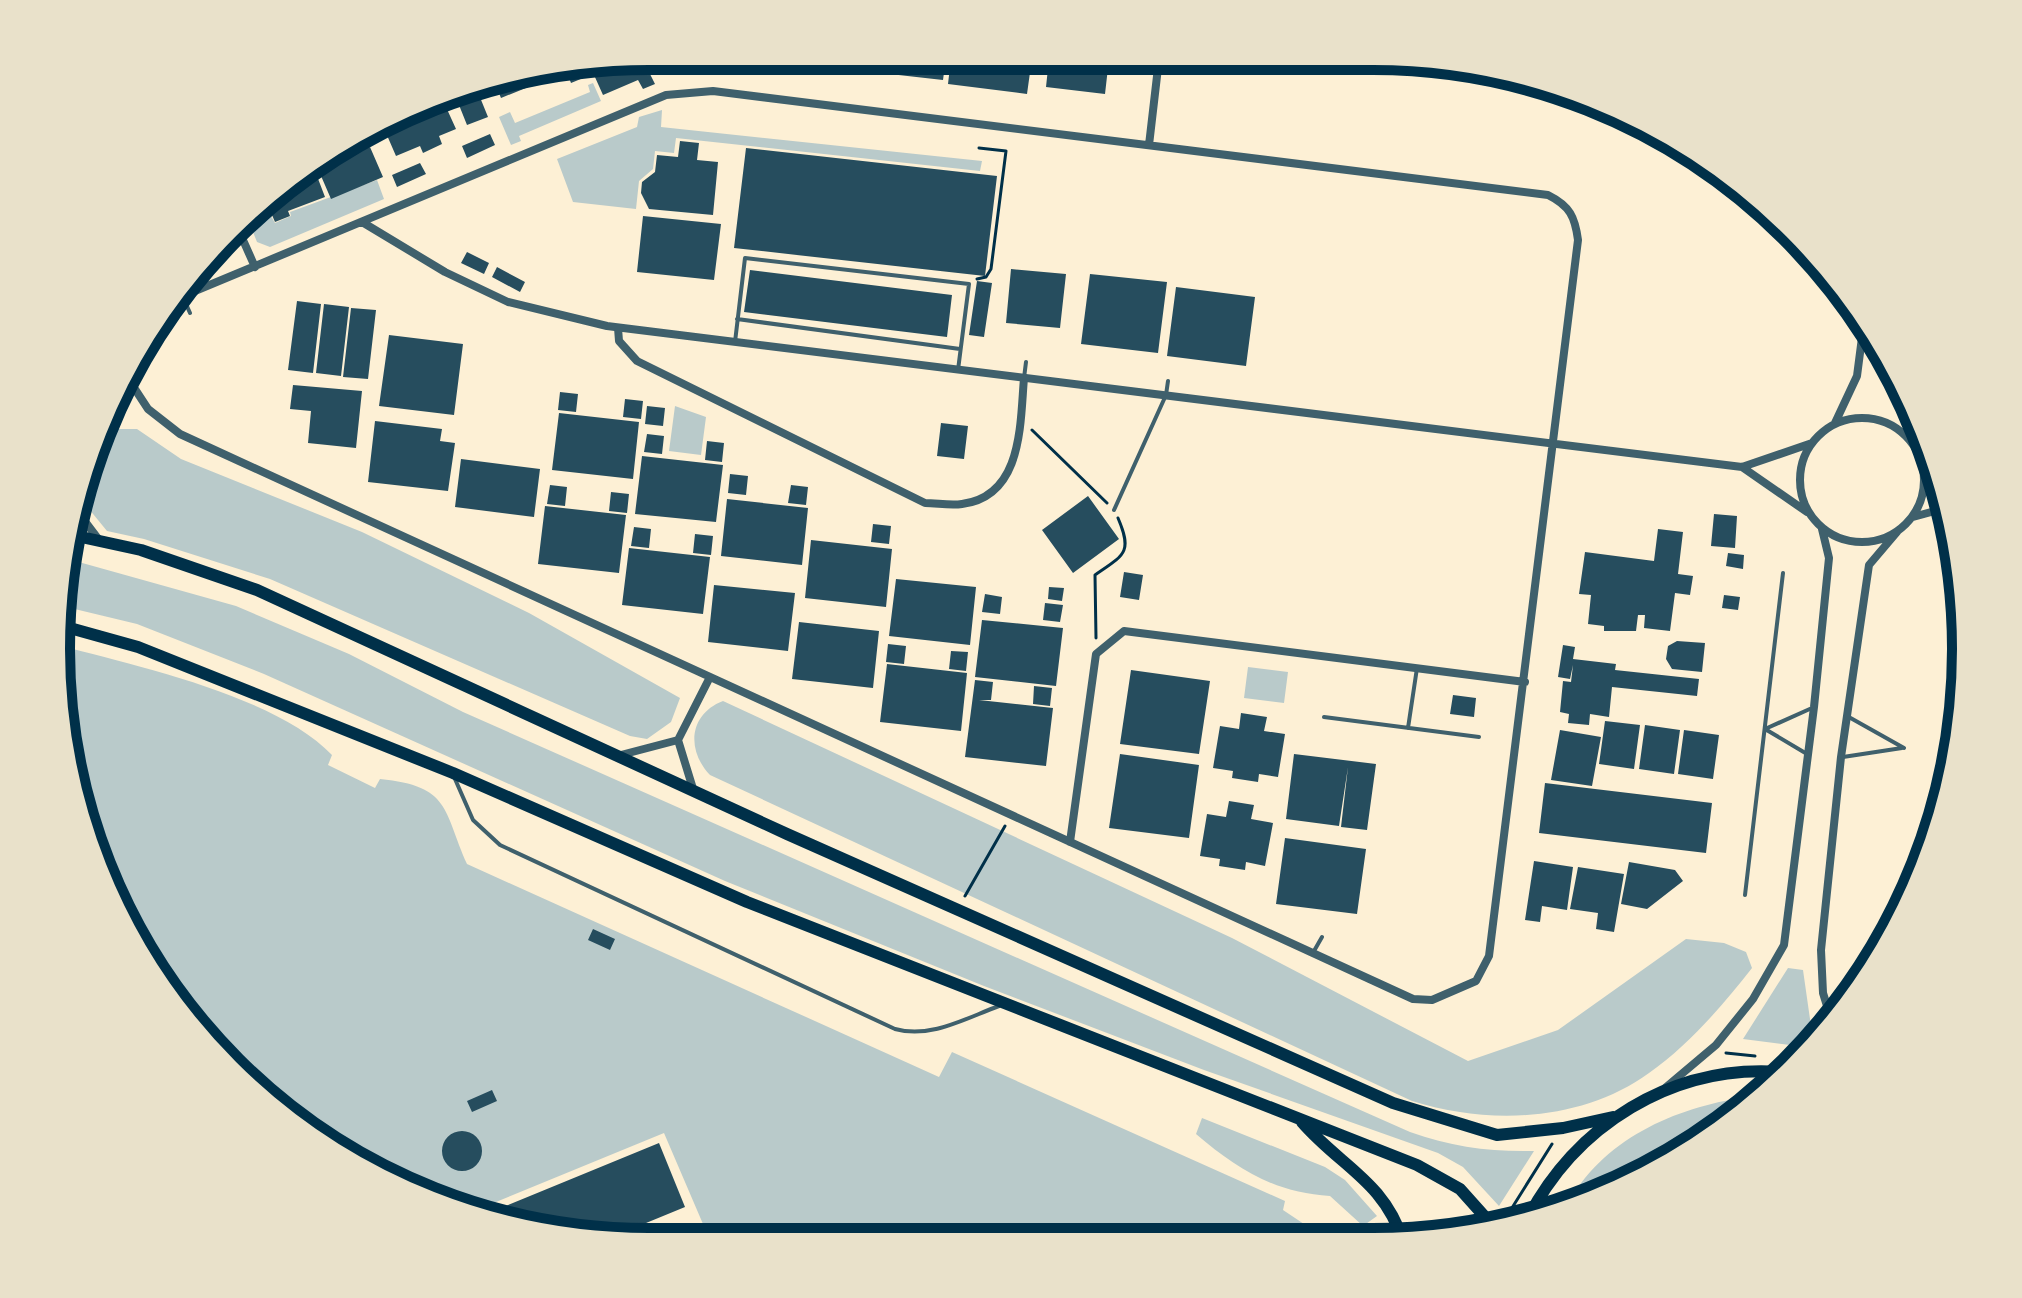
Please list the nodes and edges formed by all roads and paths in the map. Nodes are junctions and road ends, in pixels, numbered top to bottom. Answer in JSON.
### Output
{"nodes":[{"id":1,"x":1158,"y":70,"type":"edge"},
{"id":2,"x":1149,"y":145,"type":"junction"},
{"id":3,"x":979,"y":148,"type":"dead end"},
{"id":4,"x":362,"y":222,"type":"junction"},
{"id":5,"x":242,"y":238,"type":"edge"},
{"id":6,"x":255,"y":267,"type":"junction"},
{"id":7,"x":969,"y":284,"type":"junction"},
{"id":8,"x":199,"y":286,"type":"edge"},
{"id":9,"x":186,"y":303,"type":"edge"},
{"id":10,"x":190,"y":313,"type":"dead end"},
{"id":11,"x":737,"y":319,"type":"junction"},
{"id":12,"x":618,"y":328,"type":"junction"},
{"id":13,"x":1862,"y":340,"type":"edge"},
{"id":14,"x":735,"y":342,"type":"junction"},
{"id":15,"x":960,"y":349,"type":"junction"},
{"id":16,"x":1026,"y":362,"type":"dead end"},
{"id":17,"x":958,"y":370,"type":"junction"},
{"id":18,"x":1024,"y":378,"type":"junction"},
{"id":19,"x":1168,"y":381,"type":"dead end"},
{"id":20,"x":133,"y":387,"type":"edge"},
{"id":21,"x":1166,"y":395,"type":"junction"},
{"id":22,"x":1020,"y":419,"type":"junction"},
{"id":23,"x":1835,"y":423,"type":"junction"},
{"id":24,"x":1910,"y":433,"type":"edge"},
{"id":25,"x":1912,"y":441,"type":"junction"},
{"id":26,"x":1554,"y":443,"type":"junction"},
{"id":27,"x":1812,"y":443,"type":"junction"},
{"id":28,"x":1915,"y":446,"type":"edge"},
{"id":29,"x":1742,"y":467,"type":"junction"},
{"id":30,"x":1924,"y":474,"type":"edge"},
{"id":31,"x":1114,"y":510,"type":"junction"},
{"id":32,"x":1935,"y":511,"type":"edge"},
{"id":33,"x":1808,"y":513,"type":"junction"},
{"id":34,"x":1913,"y":517,"type":"junction"},
{"id":35,"x":85,"y":521,"type":"edge"},
{"id":36,"x":1822,"y":529,"type":"junction"},
{"id":37,"x":1897,"y":532,"type":"junction"},
{"id":38,"x":81,"y":537,"type":"edge"},
{"id":39,"x":100,"y":541,"type":"junction"},
{"id":40,"x":1783,"y":573,"type":"dead end"},
{"id":41,"x":71,"y":628,"type":"edge"},
{"id":42,"x":1096,"y":654,"type":"junction"},
{"id":43,"x":1417,"y":668,"type":"junction"},
{"id":44,"x":710,"y":677,"type":"junction"},
{"id":45,"x":1525,"y":682,"type":"junction"},
{"id":46,"x":1814,"y":707,"type":"junction"},
{"id":47,"x":1847,"y":716,"type":"junction"},
{"id":48,"x":1324,"y":717,"type":"dead end"},
{"id":49,"x":1408,"y":728,"type":"junction"},
{"id":50,"x":1765,"y":729,"type":"junction"},
{"id":51,"x":1479,"y":737,"type":"dead end"},
{"id":52,"x":678,"y":740,"type":"junction"},
{"id":53,"x":1808,"y":755,"type":"junction"},
{"id":54,"x":617,"y":756,"type":"junction"},
{"id":55,"x":1841,"y":757,"type":"junction"},
{"id":56,"x":453,"y":773,"type":"junction"},
{"id":57,"x":694,"y":792,"type":"junction"},
{"id":58,"x":1011,"y":815,"type":"junction"},
{"id":59,"x":1070,"y":842,"type":"junction"},
{"id":60,"x":1745,"y":895,"type":"dead end"},
{"id":61,"x":957,"y":910,"type":"junction"},
{"id":62,"x":1322,"y":937,"type":"dead end"},
{"id":63,"x":1313,"y":953,"type":"junction"},
{"id":64,"x":1007,"y":1003,"type":"junction"},
{"id":65,"x":1827,"y":1007,"type":"edge"},
{"id":66,"x":1709,"y":1051,"type":"junction"},
{"id":67,"x":1766,"y":1057,"type":"dead end"},
{"id":68,"x":1767,"y":1072,"type":"edge"},
{"id":69,"x":1662,"y":1091,"type":"junction"},
{"id":70,"x":1613,"y":1117,"type":"junction"},
{"id":71,"x":1300,"y":1120,"type":"junction"},
{"id":72,"x":1563,"y":1128,"type":"junction"},
{"id":73,"x":1537,"y":1204,"type":"edge"},
{"id":74,"x":1510,"y":1211,"type":"edge"},
{"id":75,"x":1486,"y":1217,"type":"edge"},
{"id":76,"x":1399,"y":1227,"type":"edge"}],
"edges":[{"from":1,"to":2,"type":"street"},
{"from":2,"to":4,"type":"street"},
{"from":2,"to":26,"type":"street"},
{"from":3,"to":7,"type":"path"},
{"from":4,"to":6,"type":"street"},
{"from":4,"to":12,"type":"street"},
{"from":5,"to":6,"type":"street"},
{"from":6,"to":8,"type":"street"},
{"from":7,"to":11,"type":"lane"},
{"from":7,"to":15,"type":"lane"},
{"from":9,"to":10,"type":"lane"},
{"from":11,"to":14,"type":"lane"},
{"from":11,"to":15,"type":"lane"},
{"from":12,"to":14,"type":"street"},
{"from":12,"to":22,"type":"street"},
{"from":13,"to":23,"type":"street"},
{"from":14,"to":17,"type":"street"},
{"from":15,"to":17,"type":"lane"},
{"from":16,"to":18,"type":"lane"},
{"from":17,"to":18,"type":"street"},
{"from":18,"to":21,"type":"street"},
{"from":18,"to":22,"type":"street"},
{"from":19,"to":21,"type":"lane"},
{"from":20,"to":44,"type":"street"},
{"from":21,"to":26,"type":"street"},
{"from":21,"to":31,"type":"lane"},
{"from":22,"to":31,"type":"path"},
{"from":23,"to":25,"type":"street"},
{"from":23,"to":27,"type":"street"},
{"from":24,"to":25,"type":"street"},
{"from":25,"to":28,"type":"street"},
{"from":26,"to":29,"type":"street"},
{"from":26,"to":45,"type":"street"},
{"from":27,"to":29,"type":"street"},
{"from":27,"to":33,"type":"street"},
{"from":29,"to":33,"type":"street"},
{"from":30,"to":34,"type":"street"},
{"from":31,"to":42,"type":"path"},
{"from":32,"to":34,"type":"street"},
{"from":33,"to":36,"type":"street"},
{"from":34,"to":37,"type":"street"},
{"from":35,"to":39,"type":"street"},
{"from":36,"to":37,"type":"street"},
{"from":36,"to":46,"type":"street"},
{"from":37,"to":47,"type":"street"},
{"from":38,"to":39,"type":"main road"},
{"from":39,"to":54,"type":"main road"},
{"from":40,"to":50,"type":"lane"},
{"from":41,"to":56,"type":"main road"},
{"from":42,"to":43,"type":"street"},
{"from":42,"to":59,"type":"street"},
{"from":43,"to":45,"type":"street"},
{"from":43,"to":49,"type":"lane"},
{"from":44,"to":52,"type":"street"},
{"from":44,"to":58,"type":"street"},
{"from":45,"to":63,"type":"street"},
{"from":46,"to":50,"type":"lane"},
{"from":46,"to":53,"type":"street"},
{"from":47,"to":55,"type":"street"},
{"from":47,"to":55,"type":"lane"},
{"from":48,"to":49,"type":"lane"},
{"from":49,"to":51,"type":"lane"},
{"from":50,"to":53,"type":"lane"},
{"from":50,"to":60,"type":"lane"},
{"from":52,"to":54,"type":"street"},
{"from":52,"to":57,"type":"street"},
{"from":53,"to":66,"type":"street"},
{"from":54,"to":57,"type":"main road"},
{"from":55,"to":65,"type":"street"},
{"from":56,"to":64,"type":"main road"},
{"from":56,"to":64,"type":"lane"},
{"from":57,"to":61,"type":"main road"},
{"from":58,"to":59,"type":"street"},
{"from":58,"to":61,"type":"path"},
{"from":59,"to":63,"type":"street"},
{"from":61,"to":72,"type":"main road"},
{"from":62,"to":63,"type":"lane"},
{"from":64,"to":71,"type":"main road"},
{"from":66,"to":67,"type":"path"},
{"from":66,"to":69,"type":"street"},
{"from":68,"to":69,"type":"main road"},
{"from":69,"to":70,"type":"main road"},
{"from":70,"to":72,"type":"main road"},
{"from":70,"to":73,"type":"main road"},
{"from":71,"to":75,"type":"main road"},
{"from":71,"to":76,"type":"main road"},
{"from":72,"to":74,"type":"path"}]}
